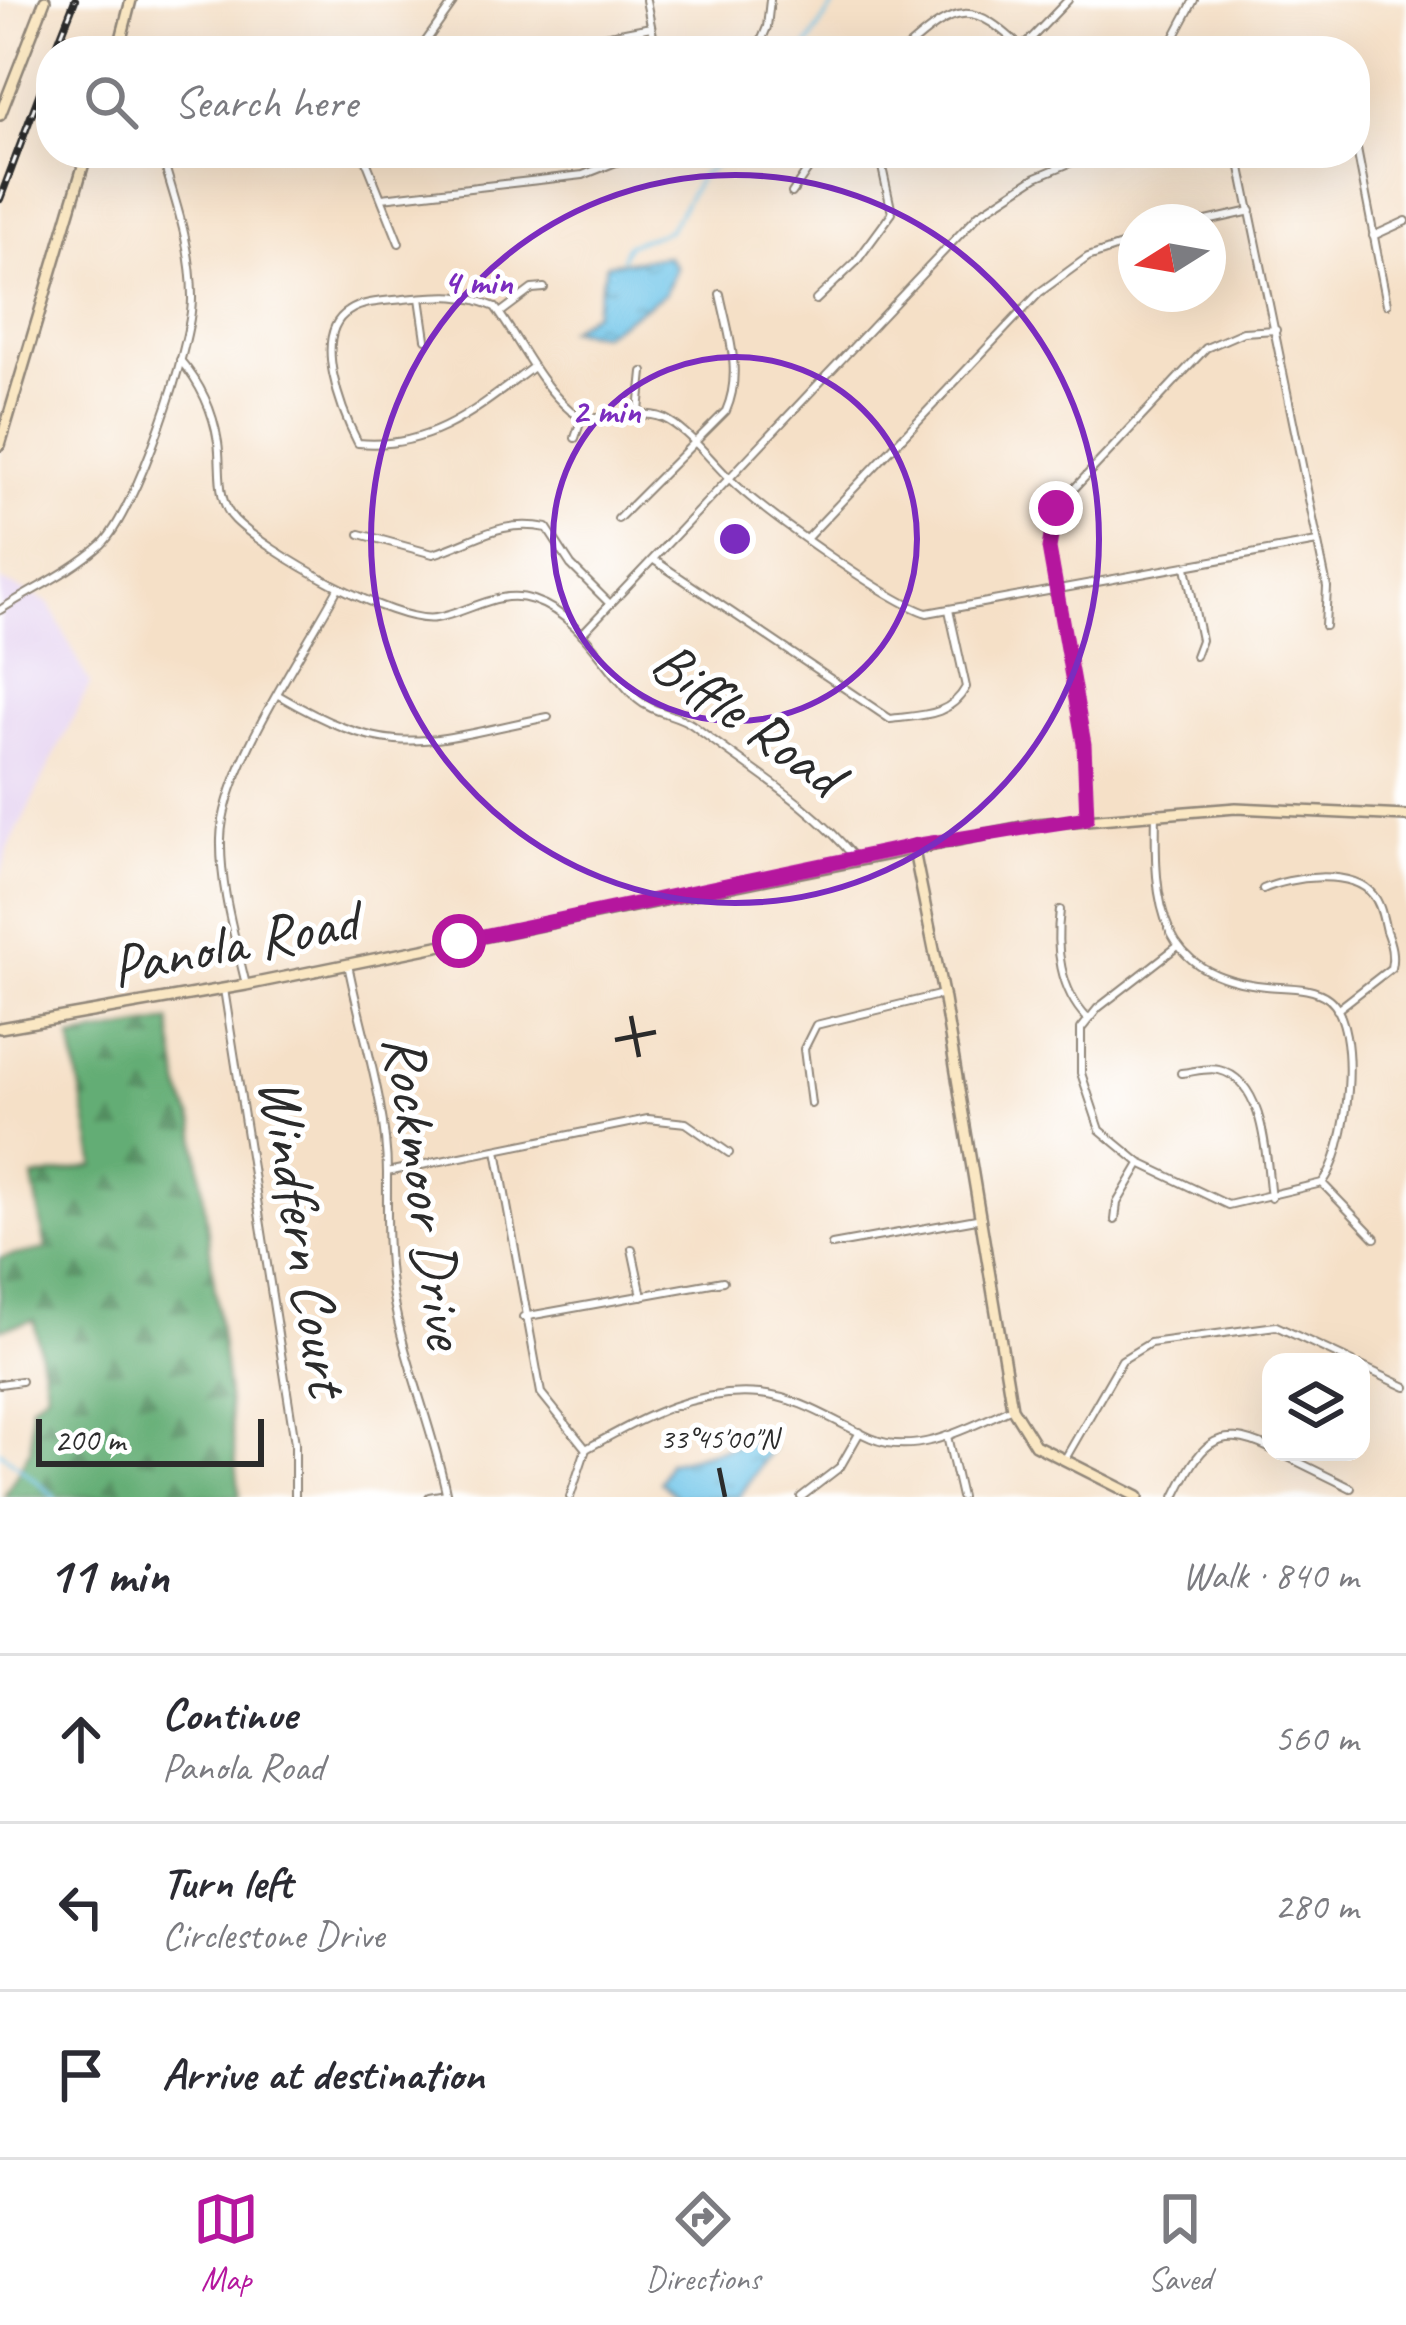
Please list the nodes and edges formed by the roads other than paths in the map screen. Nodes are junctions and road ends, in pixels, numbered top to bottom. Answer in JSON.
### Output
{"nodes":[{"id":1,"x":45,"y":0,"type":"edge"},
{"id":2,"x":131,"y":0,"type":"edge"},
{"id":3,"x":455,"y":0,"type":"edge"},
{"id":4,"x":646,"y":0,"type":"edge"},
{"id":5,"x":770,"y":0,"type":"edge"},
{"id":6,"x":1068,"y":0,"type":"edge"},
{"id":7,"x":1194,"y":0,"type":"edge"},
{"id":8,"x":651,"y":27,"type":"junction"},
{"id":9,"x":124,"y":36,"type":"edge"},
{"id":10,"x":429,"y":36,"type":"edge"},
{"id":11,"x":604,"y":36,"type":"edge"},
{"id":12,"x":653,"y":36,"type":"edge"},
{"id":13,"x":763,"y":36,"type":"edge"},
{"id":14,"x":922,"y":36,"type":"edge"},
{"id":15,"x":1010,"y":36,"type":"edge"},
{"id":16,"x":1036,"y":36,"type":"edge"},
{"id":17,"x":1175,"y":36,"type":"edge"},
{"id":18,"x":0,"y":115,"type":"edge"},
{"id":19,"x":83,"y":168,"type":"edge"},
{"id":20,"x":165,"y":168,"type":"edge"},
{"id":21,"x":369,"y":168,"type":"edge"},
{"id":22,"x":602,"y":168,"type":"edge"},
{"id":23,"x":808,"y":168,"type":"edge"},
{"id":24,"x":882,"y":168,"type":"edge"},
{"id":25,"x":1058,"y":168,"type":"edge"},
{"id":26,"x":1242,"y":168,"type":"edge"},
{"id":27,"x":1360,"y":168,"type":"edge"},
{"id":28,"x":791,"y":193,"type":"dead end"},
{"id":29,"x":382,"y":198,"type":"junction"},
{"id":30,"x":1252,"y":211,"type":"junction"},
{"id":31,"x":1226,"y":217,"type":"edge"},
{"id":32,"x":1406,"y":221,"type":"edge"},
{"id":33,"x":1373,"y":236,"type":"junction"},
{"id":34,"x":399,"y":243,"type":"dead end"},
{"id":35,"x":1118,"y":247,"type":"edge"},
{"id":36,"x":544,"y":288,"type":"dead end"},
{"id":37,"x":720,"y":294,"type":"dead end"},
{"id":38,"x":420,"y":298,"type":"junction"},
{"id":39,"x":816,"y":300,"type":"dead end"},
{"id":40,"x":1387,"y":304,"type":"dead end"},
{"id":41,"x":500,"y":313,"type":"junction"},
{"id":42,"x":1276,"y":330,"type":"junction"},
{"id":43,"x":426,"y":339,"type":"dead end"},
{"id":44,"x":181,"y":360,"type":"junction"},
{"id":45,"x":533,"y":368,"type":"junction"},
{"id":46,"x":643,"y":371,"type":"dead end"},
{"id":47,"x":639,"y":411,"type":"junction"},
{"id":48,"x":582,"y":417,"type":"junction"},
{"id":49,"x":575,"y":438,"type":"dead end"},
{"id":50,"x":692,"y":444,"type":"junction"},
{"id":51,"x":0,"y":445,"type":"edge"},
{"id":52,"x":729,"y":478,"type":"junction"},
{"id":53,"x":618,"y":519,"type":"dead end"},
{"id":54,"x":360,"y":534,"type":"dead end"},
{"id":55,"x":807,"y":538,"type":"junction"},
{"id":56,"x":1317,"y":542,"type":"junction"},
{"id":57,"x":654,"y":560,"type":"junction"},
{"id":58,"x":1186,"y":567,"type":"junction"},
{"id":59,"x":339,"y":586,"type":"junction"},
{"id":60,"x":1056,"y":590,"type":"junction"},
{"id":61,"x":609,"y":603,"type":"junction"},
{"id":62,"x":0,"y":610,"type":"edge"},
{"id":63,"x":949,"y":610,"type":"junction"},
{"id":64,"x":1325,"y":626,"type":"dead end"},
{"id":65,"x":582,"y":634,"type":"junction"},
{"id":66,"x":1195,"y":656,"type":"dead end"},
{"id":67,"x":280,"y":696,"type":"junction"},
{"id":68,"x":548,"y":717,"type":"dead end"},
{"id":69,"x":1156,"y":812,"type":"junction"},
{"id":70,"x":1406,"y":816,"type":"edge"},
{"id":71,"x":1087,"y":818,"type":"junction"},
{"id":72,"x":913,"y":846,"type":"junction"},
{"id":73,"x":855,"y":858,"type":"junction"},
{"id":74,"x":1263,"y":890,"type":"dead end"},
{"id":75,"x":1060,"y":910,"type":"dead end"},
{"id":76,"x":1178,"y":946,"type":"junction"},
{"id":77,"x":348,"y":964,"type":"junction"},
{"id":78,"x":246,"y":985,"type":"junction"},
{"id":79,"x":224,"y":989,"type":"junction"},
{"id":80,"x":943,"y":994,"type":"junction"},
{"id":81,"x":1337,"y":1010,"type":"junction"},
{"id":82,"x":1087,"y":1018,"type":"junction"},
{"id":83,"x":0,"y":1028,"type":"edge"},
{"id":84,"x":1181,"y":1073,"type":"dead end"},
{"id":85,"x":811,"y":1104,"type":"dead end"},
{"id":86,"x":497,"y":1150,"type":"junction"},
{"id":87,"x":729,"y":1153,"type":"dead end"},
{"id":88,"x":1140,"y":1163,"type":"junction"},
{"id":89,"x":387,"y":1172,"type":"junction"},
{"id":90,"x":1322,"y":1183,"type":"junction"},
{"id":91,"x":1271,"y":1198,"type":"junction"},
{"id":92,"x":982,"y":1218,"type":"junction"},
{"id":93,"x":1115,"y":1220,"type":"dead end"},
{"id":94,"x":1375,"y":1238,"type":"dead end"},
{"id":95,"x":832,"y":1245,"type":"dead end"},
{"id":96,"x":632,"y":1249,"type":"dead end"},
{"id":97,"x":723,"y":1281,"type":"dead end"},
{"id":98,"x":642,"y":1296,"type":"junction"},
{"id":99,"x":524,"y":1317,"type":"junction"},
{"id":100,"x":1334,"y":1353,"type":"edge"},
{"id":101,"x":1370,"y":1370,"type":"edge"},
{"id":102,"x":21,"y":1381,"type":"dead end"},
{"id":103,"x":0,"y":1384,"type":"edge"},
{"id":104,"x":1406,"y":1387,"type":"edge"},
{"id":105,"x":1012,"y":1408,"type":"junction"},
{"id":106,"x":860,"y":1432,"type":"junction"},
{"id":107,"x":947,"y":1436,"type":"junction"},
{"id":108,"x":1262,"y":1444,"type":"edge"},
{"id":109,"x":586,"y":1449,"type":"junction"},
{"id":110,"x":1297,"y":1461,"type":"edge"},
{"id":111,"x":1064,"y":1462,"type":"junction"},
{"id":112,"x":1351,"y":1488,"type":"dead end"},
{"id":113,"x":446,"y":1496,"type":"edge"},
{"id":114,"x":295,"y":1497,"type":"edge"},
{"id":115,"x":429,"y":1497,"type":"edge"},
{"id":116,"x":570,"y":1497,"type":"edge"},
{"id":117,"x":801,"y":1497,"type":"edge"},
{"id":118,"x":961,"y":1497,"type":"edge"},
{"id":119,"x":1138,"y":1497,"type":"edge"},
{"id":120,"x":1175,"y":1497,"type":"edge"}],
"edges":[{"from":1,"to":18,"type":"main road"},
{"from":2,"to":9,"type":"main road"},
{"from":3,"to":10,"type":"street"},
{"from":4,"to":8,"type":"street"},
{"from":5,"to":13,"type":"street"},
{"from":6,"to":16,"type":"street"},
{"from":7,"to":17,"type":"street"},
{"from":8,"to":11,"type":"street"},
{"from":8,"to":12,"type":"street"},
{"from":14,"to":15,"type":"street"},
{"from":19,"to":51,"type":"main road"},
{"from":20,"to":44,"type":"street"},
{"from":21,"to":29,"type":"street"},
{"from":22,"to":29,"type":"street"},
{"from":23,"to":28,"type":"street"},
{"from":24,"to":39,"type":"street"},
{"from":25,"to":52,"type":"street"},
{"from":26,"to":30,"type":"street"},
{"from":27,"to":33,"type":"street"},
{"from":29,"to":34,"type":"street"},
{"from":30,"to":31,"type":"street"},
{"from":30,"to":42,"type":"street"},
{"from":32,"to":33,"type":"street"},
{"from":33,"to":40,"type":"street"},
{"from":35,"to":55,"type":"street"},
{"from":36,"to":41,"type":"street"},
{"from":37,"to":50,"type":"street"},
{"from":38,"to":41,"type":"street"},
{"from":38,"to":43,"type":"street"},
{"from":38,"to":45,"type":"street"},
{"from":41,"to":45,"type":"street"},
{"from":42,"to":56,"type":"street"},
{"from":42,"to":60,"type":"street"},
{"from":44,"to":59,"type":"street","name":"Biffle Road"},
{"from":44,"to":62,"type":"street"},
{"from":45,"to":48,"type":"street"},
{"from":46,"to":47,"type":"street"},
{"from":47,"to":48,"type":"street"},
{"from":47,"to":50,"type":"street"},
{"from":48,"to":49,"type":"street"},
{"from":50,"to":52,"type":"street"},
{"from":50,"to":53,"type":"street"},
{"from":52,"to":55,"type":"street"},
{"from":52,"to":57,"type":"street"},
{"from":54,"to":61,"type":"street"},
{"from":55,"to":63,"type":"street"},
{"from":56,"to":58,"type":"street"},
{"from":56,"to":64,"type":"street"},
{"from":57,"to":61,"type":"street"},
{"from":57,"to":63,"type":"street"},
{"from":58,"to":60,"type":"street"},
{"from":58,"to":66,"type":"street"},
{"from":59,"to":65,"type":"street","name":"Biffle Road"},
{"from":59,"to":67,"type":"street"},
{"from":60,"to":63,"type":"street"},
{"from":60,"to":71,"type":"street"},
{"from":61,"to":65,"type":"street"},
{"from":65,"to":73,"type":"street","name":"Biffle Road"},
{"from":67,"to":68,"type":"street"},
{"from":67,"to":78,"type":"street"},
{"from":69,"to":70,"type":"main road","name":"Panola Road"},
{"from":69,"to":71,"type":"main road","name":"Panola Road"},
{"from":69,"to":76,"type":"street"},
{"from":71,"to":72,"type":"main road","name":"Panola Road"},
{"from":72,"to":73,"type":"main road","name":"Panola Road"},
{"from":72,"to":80,"type":"main road"},
{"from":73,"to":77,"type":"main road","name":"Panola Road"},
{"from":74,"to":81,"type":"street"},
{"from":75,"to":82,"type":"street"},
{"from":76,"to":81,"type":"street"},
{"from":76,"to":82,"type":"street"},
{"from":77,"to":78,"type":"main road","name":"Panola Road"},
{"from":77,"to":89,"type":"street","name":"Rockmoor Drive"},
{"from":78,"to":79,"type":"main road","name":"Panola Road"},
{"from":79,"to":83,"type":"main road","name":"Panola Road"},
{"from":79,"to":114,"type":"street","name":"Windfern Court"},
{"from":80,"to":85,"type":"street"},
{"from":80,"to":92,"type":"main road"},
{"from":81,"to":90,"type":"street"},
{"from":82,"to":88,"type":"street"},
{"from":84,"to":91,"type":"street"},
{"from":86,"to":87,"type":"street"},
{"from":86,"to":89,"type":"street"},
{"from":86,"to":99,"type":"street"},
{"from":88,"to":91,"type":"street"},
{"from":88,"to":93,"type":"street"},
{"from":89,"to":113,"type":"street","name":"Rockmoor Drive"},
{"from":90,"to":91,"type":"street"},
{"from":90,"to":94,"type":"street"},
{"from":92,"to":95,"type":"street"},
{"from":92,"to":105,"type":"main road"},
{"from":96,"to":98,"type":"street"},
{"from":97,"to":98,"type":"street"},
{"from":98,"to":99,"type":"street"},
{"from":99,"to":109,"type":"street"},
{"from":100,"to":111,"type":"street"},
{"from":101,"to":104,"type":"street"},
{"from":102,"to":103,"type":"street"},
{"from":105,"to":107,"type":"street"},
{"from":105,"to":111,"type":"main road"},
{"from":106,"to":107,"type":"street"},
{"from":106,"to":109,"type":"street"},
{"from":106,"to":117,"type":"street"},
{"from":107,"to":118,"type":"street"},
{"from":108,"to":120,"type":"street"},
{"from":109,"to":116,"type":"street"},
{"from":110,"to":112,"type":"street"},
{"from":111,"to":119,"type":"main road"},
{"from":113,"to":115,"type":"street"}]}
